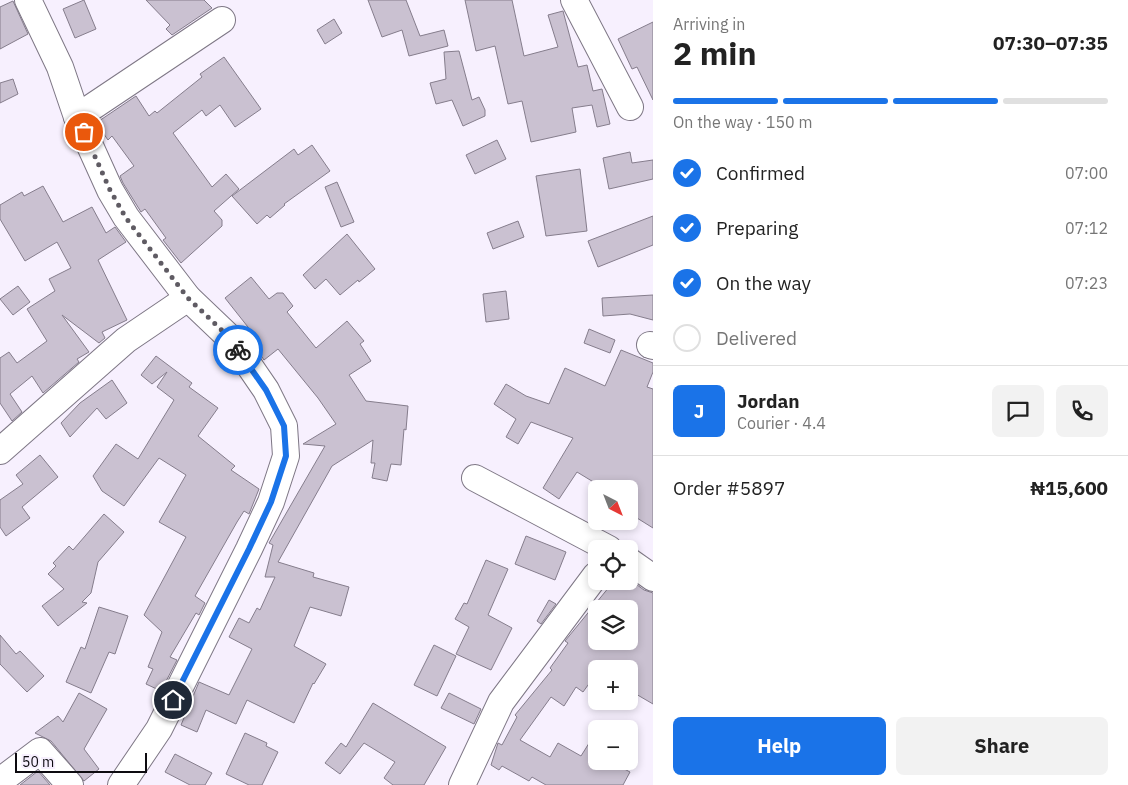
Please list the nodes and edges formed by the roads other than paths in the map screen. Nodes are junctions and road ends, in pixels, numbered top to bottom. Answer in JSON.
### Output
{"nodes":[{"id":1,"x":28,"y":0,"type":"edge"},
{"id":2,"x":574,"y":0,"type":"edge"},
{"id":3,"x":222,"y":20,"type":"dead end"},
{"id":4,"x":630,"y":107,"type":"dead end"},
{"id":5,"x":77,"y":117,"type":"junction"},
{"id":6,"x":188,"y":298,"type":"junction"},
{"id":7,"x":0,"y":451,"type":"edge"},
{"id":8,"x":475,"y":478,"type":"dead end"},
{"id":9,"x":592,"y":540,"type":"edge"},
{"id":10,"x":638,"y":568,"type":"edge"},
{"id":11,"x":653,"y":578,"type":"edge"},
{"id":12,"x":588,"y":586,"type":"edge"},
{"id":13,"x":0,"y":781,"type":"edge"},
{"id":14,"x":70,"y":785,"type":"edge"},
{"id":15,"x":121,"y":785,"type":"edge"},
{"id":16,"x":462,"y":785,"type":"edge"}],
"edges":[{"from":1,"to":5,"type":"street"},
{"from":2,"to":4,"type":"street"},
{"from":3,"to":5,"type":"street"},
{"from":5,"to":6,"type":"street"},
{"from":6,"to":7,"type":"street"},
{"from":6,"to":15,"type":"street"},
{"from":8,"to":9,"type":"street"},
{"from":10,"to":11,"type":"street"},
{"from":12,"to":16,"type":"street"},
{"from":13,"to":14,"type":"street"}]}
